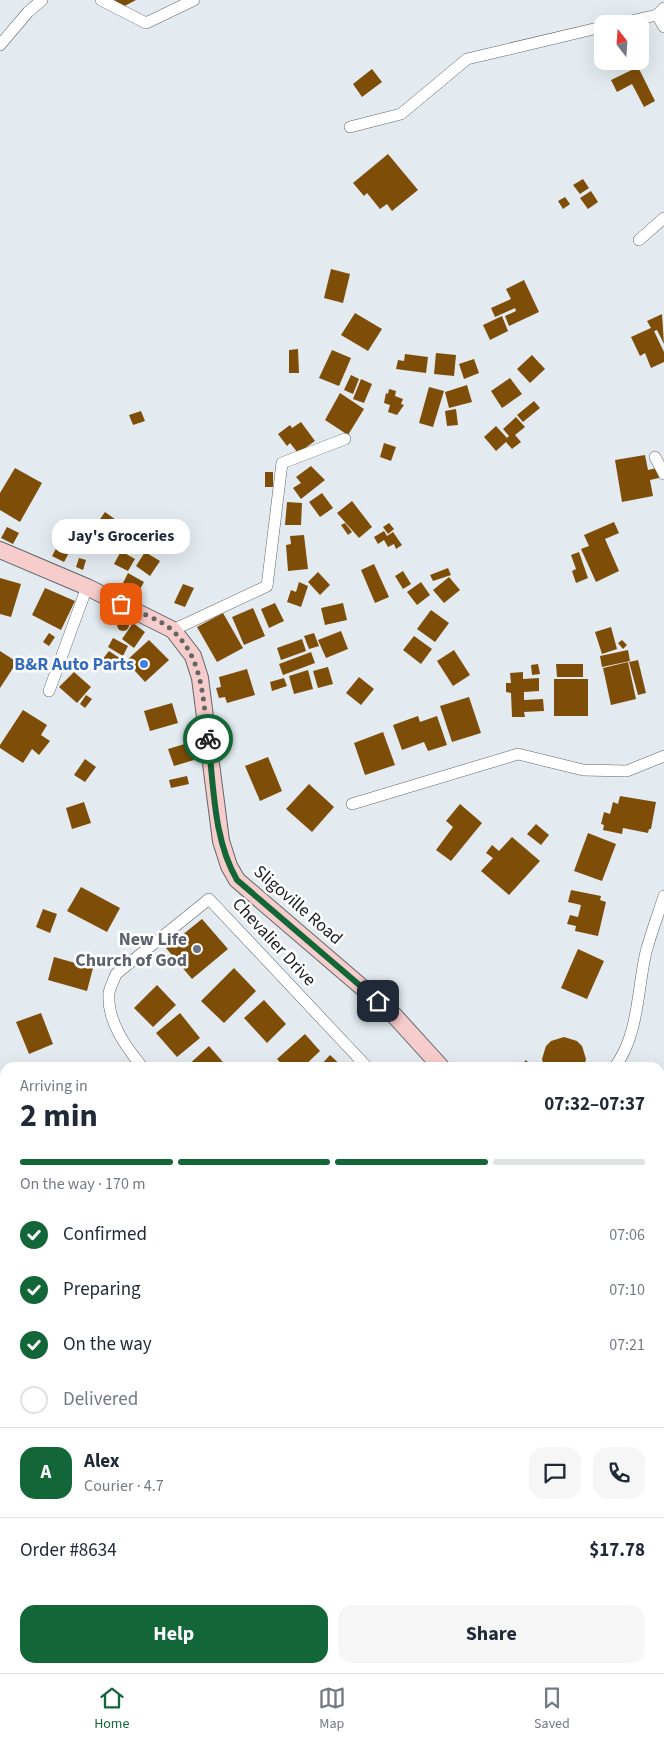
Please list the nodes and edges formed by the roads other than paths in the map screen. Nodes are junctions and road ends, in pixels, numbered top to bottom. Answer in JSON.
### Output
{"nodes":[{"id":1,"x":42,"y":0,"type":"edge"},
{"id":2,"x":101,"y":0,"type":"edge"},
{"id":3,"x":194,"y":0,"type":"edge"},
{"id":4,"x":661,"y":11,"type":"edge"},
{"id":5,"x":648,"y":15,"type":"edge"},
{"id":6,"x":664,"y":27,"type":"edge"},
{"id":7,"x":594,"y":29,"type":"edge"},
{"id":8,"x":0,"y":45,"type":"edge"},
{"id":9,"x":350,"y":127,"type":"dead end"},
{"id":10,"x":664,"y":218,"type":"edge"},
{"id":11,"x":639,"y":240,"type":"dead end"},
{"id":12,"x":346,"y":439,"type":"dead end"},
{"id":13,"x":655,"y":457,"type":"dead end"},
{"id":14,"x":664,"y":474,"type":"edge"},
{"id":15,"x":0,"y":550,"type":"edge"},
{"id":16,"x":87,"y":587,"type":"junction"},
{"id":17,"x":173,"y":630,"type":"junction"},
{"id":18,"x":49,"y":691,"type":"dead end"},
{"id":19,"x":664,"y":756,"type":"edge"},
{"id":20,"x":352,"y":804,"type":"dead end"},
{"id":21,"x":664,"y":896,"type":"edge"},
{"id":22,"x":138,"y":1062,"type":"edge"},
{"id":23,"x":362,"y":1062,"type":"edge"},
{"id":24,"x":437,"y":1062,"type":"edge"},
{"id":25,"x":619,"y":1062,"type":"edge"}],
"edges":[{"from":1,"to":8,"type":"street"},
{"from":2,"to":3,"type":"street"},
{"from":4,"to":5,"type":"street"},
{"from":4,"to":6,"type":"street"},
{"from":7,"to":9,"type":"street"},
{"from":10,"to":11,"type":"street"},
{"from":12,"to":17,"type":"street"},
{"from":13,"to":14,"type":"street"},
{"from":15,"to":16,"type":"street","name":"Sligoville Road"},
{"from":16,"to":17,"type":"street","name":"Sligoville Road"},
{"from":16,"to":18,"type":"street"},
{"from":17,"to":24,"type":"street","name":"Sligoville Road"},
{"from":19,"to":20,"type":"street"},
{"from":21,"to":25,"type":"street"},
{"from":22,"to":23,"type":"street","name":"Chevalier Drive"}]}
